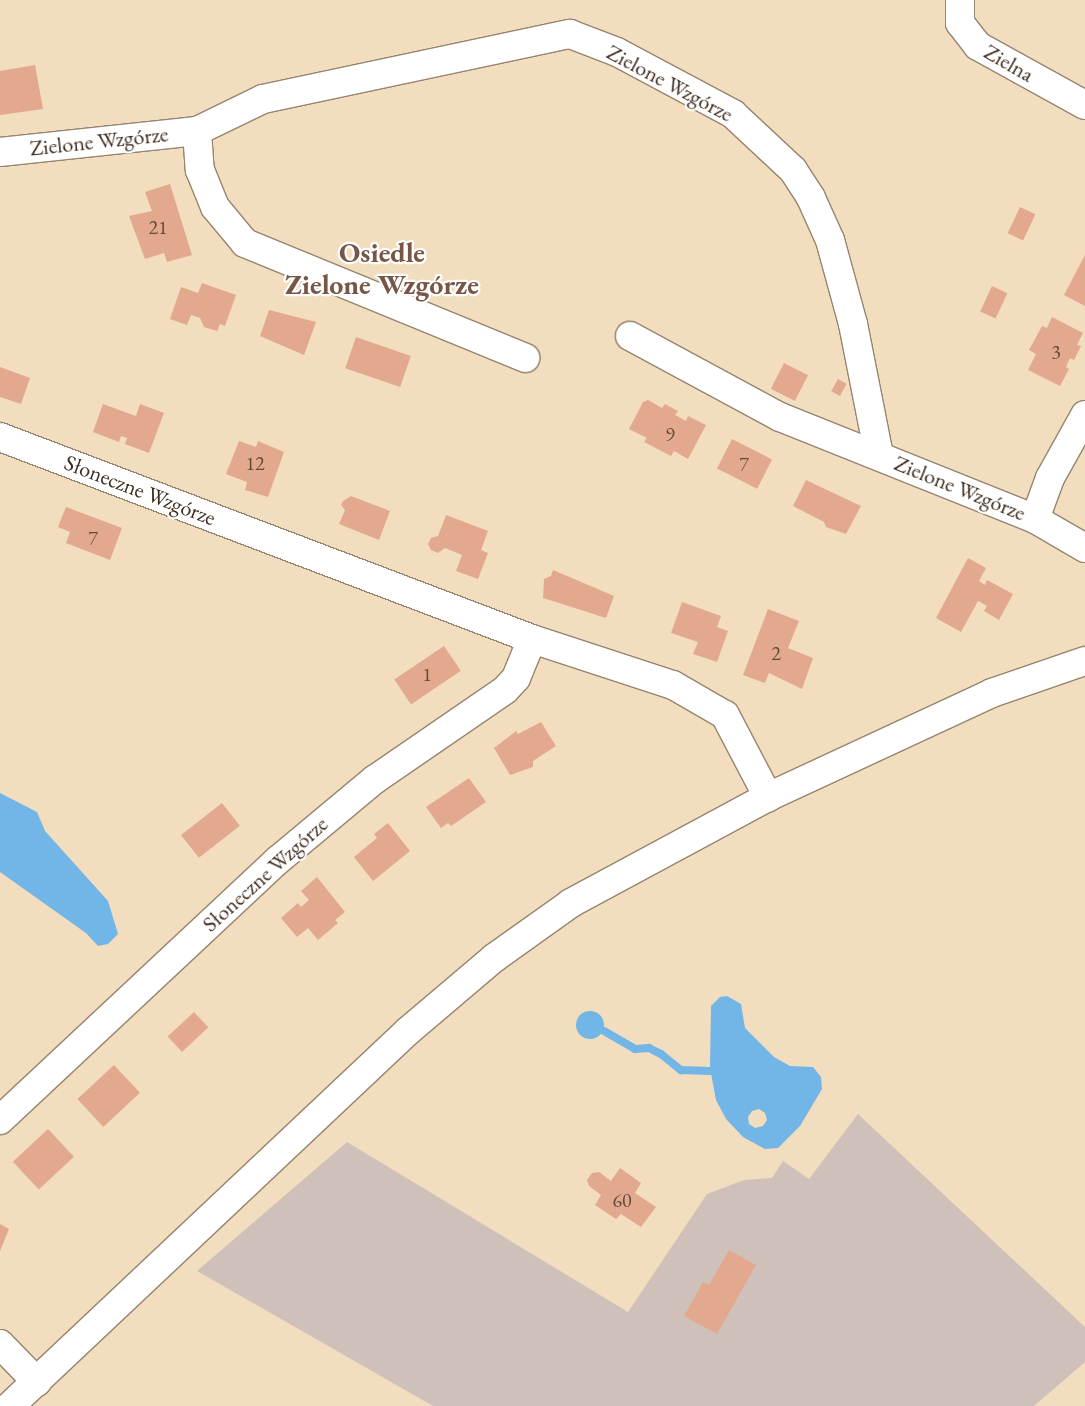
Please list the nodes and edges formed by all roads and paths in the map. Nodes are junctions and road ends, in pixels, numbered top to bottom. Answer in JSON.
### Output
{"nodes":[{"id":1,"x":960,"y":0,"type":"edge"},
{"id":2,"x":1085,"y":105,"type":"edge"},
{"id":3,"x":197,"y":131,"type":"junction"},
{"id":4,"x":0,"y":152,"type":"edge"},
{"id":5,"x":630,"y":336,"type":"dead end"},
{"id":6,"x":526,"y":358,"type":"dead end"},
{"id":7,"x":1085,"y":415,"type":"edge"},
{"id":8,"x":0,"y":437,"type":"edge"},
{"id":9,"x":878,"y":455,"type":"junction"},
{"id":10,"x":1035,"y":519,"type":"junction"},
{"id":11,"x":1085,"y":548,"type":"edge"},
{"id":12,"x":532,"y":639,"type":"junction"},
{"id":13,"x":1085,"y":661,"type":"edge"},
{"id":14,"x":768,"y":797,"type":"junction"},
{"id":15,"x":0,"y":1120,"type":"edge"},
{"id":16,"x":0,"y":1344,"type":"edge"},
{"id":17,"x":37,"y":1382,"type":"junction"},
{"id":18,"x":10,"y":1406,"type":"edge"}],
"edges":[{"from":1,"to":2,"type":"street","name":"Zielna"},
{"from":3,"to":4,"type":"street","name":"Zielone Wzgórze"},
{"from":3,"to":6,"type":"street","name":"Zielone Wzgórze"},
{"from":3,"to":9,"type":"street","name":"Zielone Wzgórze"},
{"from":5,"to":9,"type":"street"},
{"from":7,"to":10,"type":"street"},
{"from":8,"to":12,"type":"street","name":"Słoneczne Wzgórze"},
{"from":9,"to":10,"type":"street","name":"Zielone Wzgórze"},
{"from":10,"to":11,"type":"street","name":"Zielone Wzgórze"},
{"from":12,"to":14,"type":"street","name":"Słoneczne Wzgórze"},
{"from":12,"to":15,"type":"street","name":"Słoneczne Wzgórze"},
{"from":13,"to":14,"type":"street"},
{"from":14,"to":17,"type":"street"},
{"from":16,"to":17,"type":"street"},
{"from":17,"to":18,"type":"street"}]}
